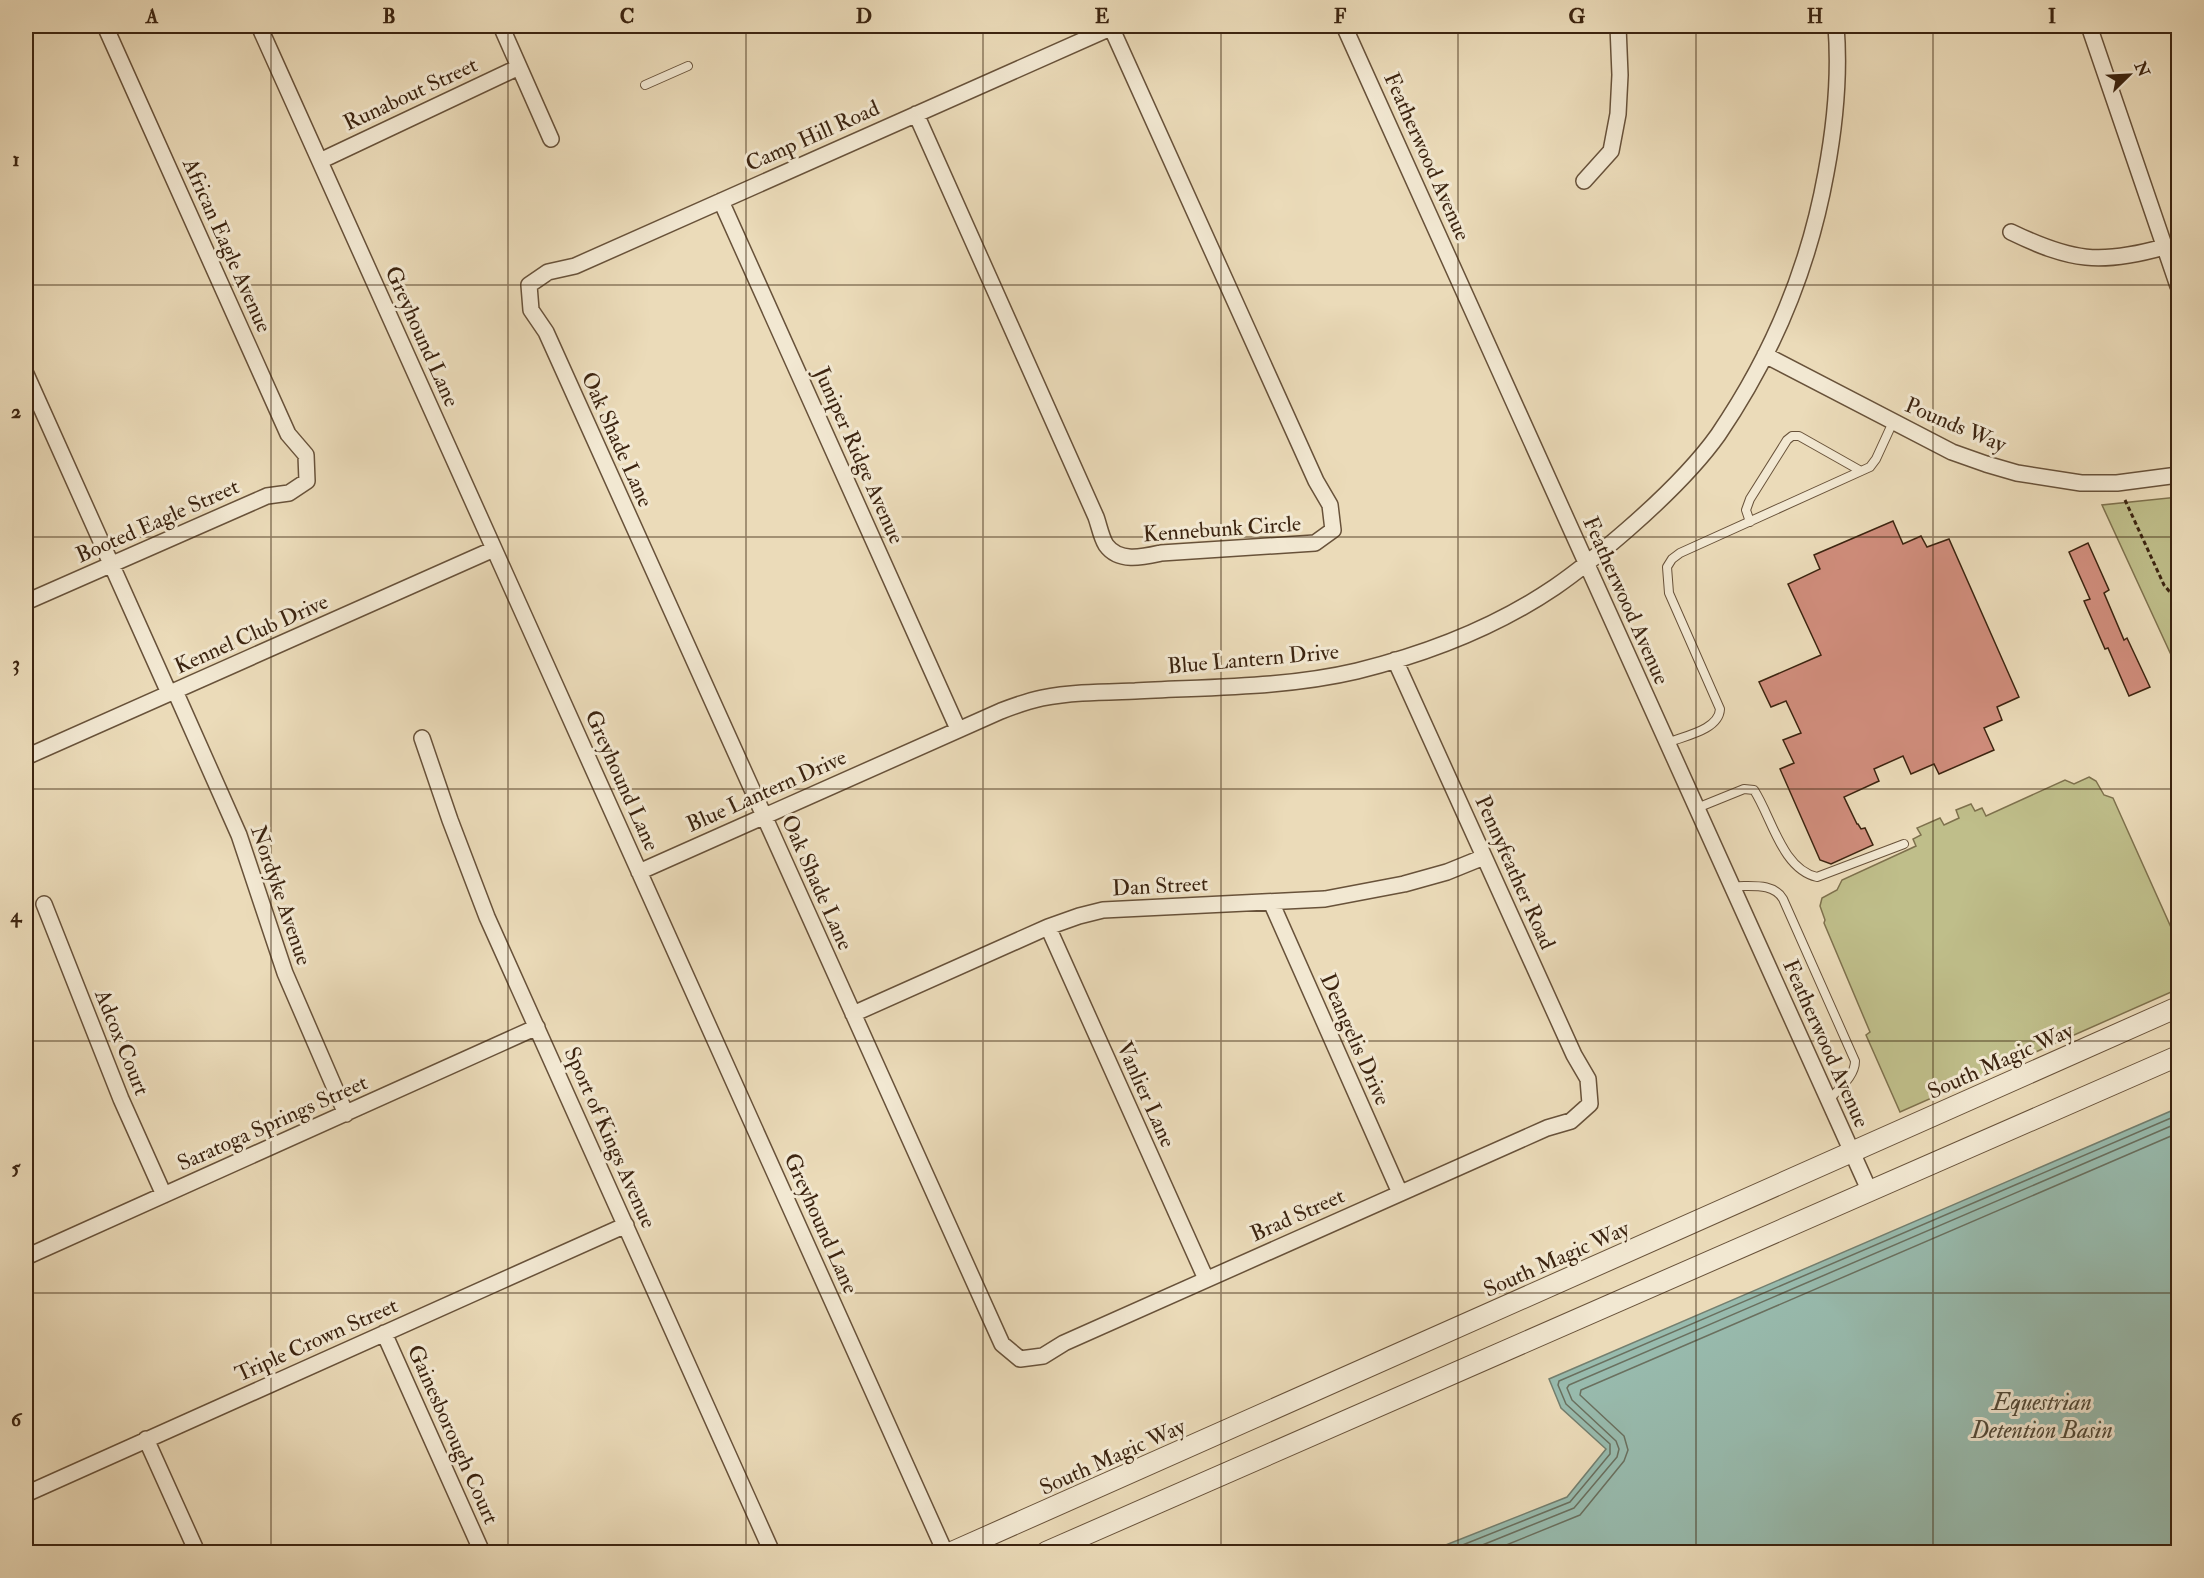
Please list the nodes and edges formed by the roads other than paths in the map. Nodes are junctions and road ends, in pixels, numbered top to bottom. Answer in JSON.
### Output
{"nodes":[{"id":1,"x":105,"y":26,"type":"edge"},
{"id":2,"x":259,"y":26,"type":"edge"},
{"id":3,"x":501,"y":26,"type":"edge"},
{"id":4,"x":1113,"y":26,"type":"edge"},
{"id":5,"x":1344,"y":26,"type":"edge"},
{"id":6,"x":1618,"y":26,"type":"edge"},
{"id":7,"x":1836,"y":26,"type":"edge"},
{"id":8,"x":2089,"y":26,"type":"edge"},
{"id":9,"x":688,"y":66,"type":"dead end"},
{"id":10,"x":519,"y":67,"type":"junction"},
{"id":11,"x":645,"y":85,"type":"dead end"},
{"id":12,"x":916,"y":114,"type":"junction"},
{"id":13,"x":551,"y":139,"type":"dead end"},
{"id":14,"x":320,"y":160,"type":"junction"},
{"id":15,"x":1584,"y":180,"type":"dead end"},
{"id":16,"x":721,"y":201,"type":"junction"},
{"id":17,"x":2011,"y":232,"type":"dead end"},
{"id":18,"x":2164,"y":247,"type":"junction"},
{"id":19,"x":529,"y":285,"type":"joint"},
{"id":20,"x":2178,"y":286,"type":"edge"},
{"id":21,"x":1765,"y":355,"type":"junction"},
{"id":22,"x":26,"y":374,"type":"edge"},
{"id":23,"x":1893,"y":422,"type":"junction"},
{"id":24,"x":1862,"y":471,"type":"junction"},
{"id":25,"x":2178,"y":475,"type":"edge"},
{"id":26,"x":307,"y":481,"type":"joint"},
{"id":27,"x":1750,"y":522,"type":"junction"},
{"id":28,"x":494,"y":549,"type":"junction"},
{"id":29,"x":1587,"y":564,"type":"junction"},
{"id":30,"x":111,"y":565,"type":"junction"},
{"id":31,"x":26,"y":602,"type":"edge"},
{"id":32,"x":1395,"y":660,"type":"junction"},
{"id":33,"x":172,"y":692,"type":"junction"},
{"id":34,"x":958,"y":729,"type":"junction"},
{"id":35,"x":422,"y":738,"type":"dead end"},
{"id":36,"x":1667,"y":742,"type":"junction"},
{"id":37,"x":26,"y":757,"type":"edge"},
{"id":38,"x":1697,"y":808,"type":"junction"},
{"id":39,"x":763,"y":816,"type":"junction"},
{"id":40,"x":1904,"y":844,"type":"dead end"},
{"id":41,"x":1484,"y":857,"type":"junction"},
{"id":42,"x":639,"y":872,"type":"junction"},
{"id":43,"x":1732,"y":886,"type":"junction"},
{"id":44,"x":1271,"y":902,"type":"junction"},
{"id":45,"x":44,"y":904,"type":"dead end"},
{"id":46,"x":1048,"y":927,"type":"junction"},
{"id":47,"x":2178,"y":1007,"type":"edge"},
{"id":48,"x":853,"y":1014,"type":"junction"},
{"id":49,"x":537,"y":1027,"type":"junction"},
{"id":50,"x":2178,"y":1056,"type":"edge"},
{"id":51,"x":1828,"y":1101,"type":"junction"},
{"id":52,"x":1590,"y":1104,"type":"joint"},
{"id":53,"x":346,"y":1114,"type":"junction"},
{"id":54,"x":1852,"y":1152,"type":"junction"},
{"id":55,"x":1870,"y":1192,"type":"junction"},
{"id":56,"x":1400,"y":1193,"type":"junction"},
{"id":57,"x":164,"y":1195,"type":"junction"},
{"id":58,"x":626,"y":1225,"type":"junction"},
{"id":59,"x":26,"y":1257,"type":"edge"},
{"id":60,"x":1206,"y":1279,"type":"junction"},
{"id":61,"x":384,"y":1333,"type":"junction"},
{"id":62,"x":1020,"y":1359,"type":"joint"},
{"id":63,"x":146,"y":1439,"type":"junction"},
{"id":64,"x":26,"y":1494,"type":"edge"},
{"id":65,"x":771,"y":1550,"type":"dead end"},
{"id":66,"x":197,"y":1552,"type":"edge"},
{"id":67,"x":482,"y":1552,"type":"edge"},
{"id":68,"x":945,"y":1552,"type":"edge"},
{"id":69,"x":952,"y":1552,"type":"edge"},
{"id":70,"x":1047,"y":1552,"type":"edge"}],
"edges":[{"from":1,"to":26,"type":"street","name":"African Eagle Avenue"},
{"from":2,"to":14,"type":"street","name":"Greyhound Lane"},
{"from":3,"to":10,"type":"street"},
{"from":4,"to":12,"type":"street","name":"Camp Hill Road"},
{"from":4,"to":12,"type":"street","name":"Kennebunk Circle"},
{"from":5,"to":29,"type":"street","name":"Featherwood Avenue"},
{"from":6,"to":15,"type":"street"},
{"from":7,"to":21,"type":"street","name":"Blue Lantern Drive"},
{"from":8,"to":18,"type":"street"},
{"from":9,"to":11,"type":"lane"},
{"from":10,"to":13,"type":"street"},
{"from":10,"to":14,"type":"street","name":"Runabout Street"},
{"from":12,"to":16,"type":"street","name":"Camp Hill Road"},
{"from":14,"to":28,"type":"street","name":"Greyhound Lane"},
{"from":16,"to":19,"type":"street","name":"Camp Hill Road"},
{"from":16,"to":34,"type":"street","name":"Juniper Ridge Avenue"},
{"from":17,"to":18,"type":"street"},
{"from":18,"to":20,"type":"street"},
{"from":19,"to":39,"type":"street","name":"Oak Shade Lane"},
{"from":21,"to":23,"type":"street","name":"Pounds Way"},
{"from":21,"to":29,"type":"street","name":"Blue Lantern Drive"},
{"from":22,"to":30,"type":"street","name":"Nordyke Avenue"},
{"from":23,"to":24,"type":"lane"},
{"from":23,"to":25,"type":"street","name":"Pounds Way"},
{"from":24,"to":27,"type":"lane"},
{"from":24,"to":27,"type":"lane"},
{"from":26,"to":30,"type":"street","name":"Booted Eagle Street"},
{"from":27,"to":36,"type":"lane"},
{"from":28,"to":33,"type":"street","name":"Kennel Club Drive"},
{"from":28,"to":42,"type":"street","name":"Greyhound Lane"},
{"from":29,"to":32,"type":"street","name":"Blue Lantern Drive"},
{"from":29,"to":36,"type":"street","name":"Featherwood Avenue"},
{"from":30,"to":31,"type":"street","name":"Booted Eagle Street"},
{"from":30,"to":33,"type":"street","name":"Nordyke Avenue"},
{"from":32,"to":34,"type":"street","name":"Blue Lantern Drive"},
{"from":32,"to":41,"type":"street","name":"Pennyfeather Road"},
{"from":33,"to":37,"type":"street","name":"Kennel Club Drive"},
{"from":33,"to":53,"type":"street","name":"Nordyke Avenue"},
{"from":34,"to":39,"type":"street","name":"Blue Lantern Drive"},
{"from":35,"to":49,"type":"street","name":"Sport of Kings Avenue"},
{"from":36,"to":38,"type":"street","name":"Featherwood Avenue"},
{"from":38,"to":40,"type":"lane"},
{"from":38,"to":43,"type":"street","name":"Featherwood Avenue"},
{"from":39,"to":42,"type":"street","name":"Blue Lantern Drive"},
{"from":39,"to":48,"type":"street","name":"Oak Shade Lane"},
{"from":41,"to":44,"type":"street","name":"Dan Street"},
{"from":41,"to":52,"type":"street","name":"Pennyfeather Road"},
{"from":42,"to":68,"type":"street","name":"Greyhound Lane"},
{"from":43,"to":51,"type":"street","name":"Featherwood Avenue"},
{"from":43,"to":51,"type":"lane"},
{"from":44,"to":46,"type":"street","name":"Dan Street"},
{"from":44,"to":56,"type":"street","name":"Deangelis Drive"},
{"from":45,"to":57,"type":"street","name":"Adcox Court"},
{"from":46,"to":48,"type":"street","name":"Dan Street"},
{"from":46,"to":60,"type":"street","name":"Vanlier Lane"},
{"from":47,"to":54,"type":"street","name":"South Magic Way"},
{"from":48,"to":62,"type":"street","name":"Oak Shade Lane"},
{"from":49,"to":53,"type":"street","name":"Saratoga Springs Street"},
{"from":49,"to":58,"type":"street","name":"Sport of Kings Avenue"},
{"from":50,"to":55,"type":"street"},
{"from":51,"to":54,"type":"street","name":"Featherwood Avenue"},
{"from":52,"to":56,"type":"street","name":"Brad Street"},
{"from":53,"to":57,"type":"street","name":"Saratoga Springs Street"},
{"from":54,"to":55,"type":"street","name":"Featherwood Avenue"},
{"from":54,"to":69,"type":"street","name":"South Magic Way"},
{"from":55,"to":70,"type":"street"},
{"from":56,"to":60,"type":"street","name":"Brad Street"},
{"from":57,"to":59,"type":"street","name":"Saratoga Springs Street"},
{"from":58,"to":61,"type":"street","name":"Triple Crown Street"},
{"from":58,"to":65,"type":"street","name":"Sport of Kings Avenue"},
{"from":60,"to":62,"type":"street","name":"Brad Street"},
{"from":61,"to":63,"type":"street","name":"Triple Crown Street"},
{"from":61,"to":67,"type":"street","name":"Gainesborough Court"},
{"from":63,"to":64,"type":"street","name":"Triple Crown Street"},
{"from":63,"to":66,"type":"street"}]}
